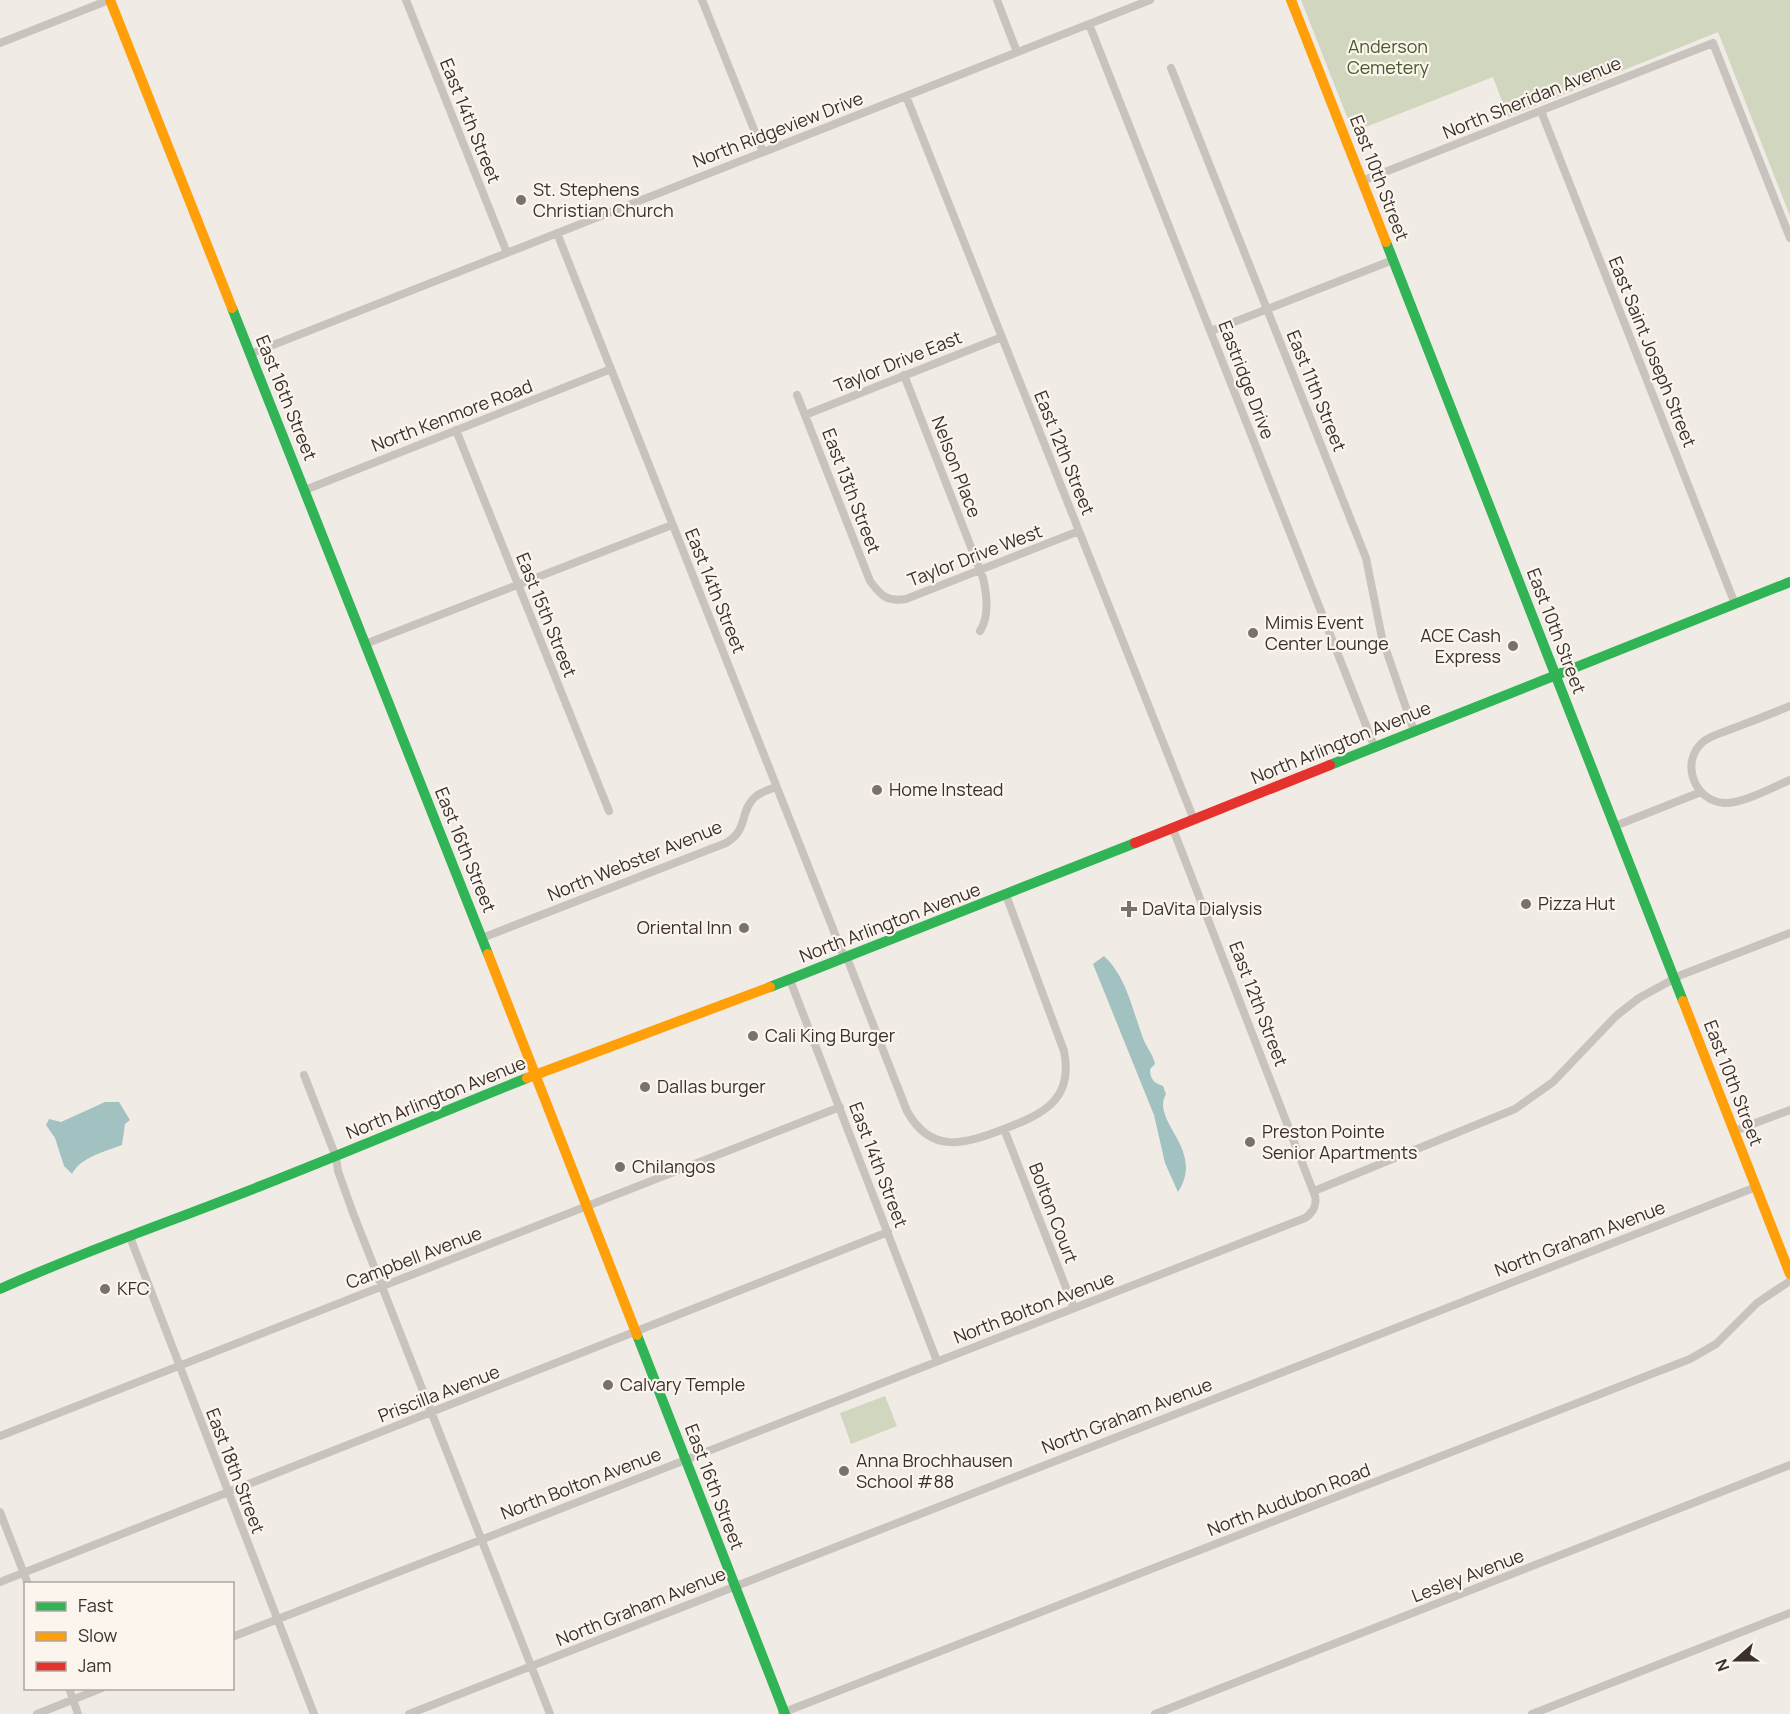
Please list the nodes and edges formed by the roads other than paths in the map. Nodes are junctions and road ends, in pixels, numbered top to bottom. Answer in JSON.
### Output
{"nodes":[{"id":1,"x":110,"y":0,"type":"edge"},
{"id":2,"x":406,"y":0,"type":"edge"},
{"id":3,"x":702,"y":0,"type":"edge"},
{"id":4,"x":997,"y":0,"type":"edge"},
{"id":5,"x":1150,"y":0,"type":"edge"},
{"id":6,"x":1291,"y":0,"type":"edge"},
{"id":7,"x":1089,"y":24,"type":"junction"},
{"id":8,"x":0,"y":43,"type":"edge"},
{"id":9,"x":1017,"y":52,"type":"junction"},
{"id":10,"x":1171,"y":68,"type":"dead end"},
{"id":11,"x":906,"y":96,"type":"junction"},
{"id":12,"x":1541,"y":111,"type":"junction"},
{"id":13,"x":763,"y":153,"type":"junction"},
{"id":14,"x":1362,"y":181,"type":"junction"},
{"id":15,"x":557,"y":233,"type":"junction"},
{"id":16,"x":1790,"y":238,"type":"edge"},
{"id":17,"x":507,"y":253,"type":"junction"},
{"id":18,"x":1393,"y":260,"type":"junction"},
{"id":19,"x":1267,"y":310,"type":"junction"},
{"id":20,"x":1211,"y":332,"type":"junction"},
{"id":21,"x":1002,"y":337,"type":"junction"},
{"id":22,"x":250,"y":354,"type":"junction"},
{"id":23,"x":611,"y":369,"type":"junction"},
{"id":24,"x":904,"y":375,"type":"junction"},
{"id":25,"x":797,"y":395,"type":"dead end"},
{"id":26,"x":805,"y":415,"type":"junction"},
{"id":27,"x":456,"y":430,"type":"junction"},
{"id":28,"x":304,"y":490,"type":"junction"},
{"id":29,"x":672,"y":525,"type":"junction"},
{"id":30,"x":1079,"y":531,"type":"junction"},
{"id":31,"x":980,"y":570,"type":"junction"},
{"id":32,"x":1790,"y":582,"type":"edge"},
{"id":33,"x":517,"y":585,"type":"junction"},
{"id":34,"x":882,"y":596,"type":"joint"},
{"id":35,"x":1736,"y":604,"type":"junction"},
{"id":36,"x":980,"y":631,"type":"dead end"},
{"id":37,"x":365,"y":644,"type":"junction"},
{"id":38,"x":1556,"y":675,"type":"junction"},
{"id":39,"x":1790,"y":706,"type":"edge"},
{"id":40,"x":1414,"y":731,"type":"junction"},
{"id":41,"x":1375,"y":748,"type":"junction"},
{"id":42,"x":1790,"y":780,"type":"edge"},
{"id":43,"x":776,"y":787,"type":"junction"},
{"id":44,"x":1701,"y":792,"type":"junction"},
{"id":45,"x":609,"y":811,"type":"dead end"},
{"id":46,"x":1194,"y":820,"type":"junction"},
{"id":47,"x":1615,"y":826,"type":"junction"},
{"id":48,"x":1173,"y":829,"type":"junction"},
{"id":49,"x":1006,"y":895,"type":"junction"},
{"id":50,"x":1790,"y":933,"type":"edge"},
{"id":51,"x":482,"y":938,"type":"junction"},
{"id":52,"x":846,"y":959,"type":"junction"},
{"id":53,"x":1674,"y":979,"type":"junction"},
{"id":54,"x":790,"y":980,"type":"junction"},
{"id":55,"x":304,"y":1075,"type":"dead end"},
{"id":56,"x":536,"y":1075,"type":"junction"},
{"id":57,"x":840,"y":1107,"type":"junction"},
{"id":58,"x":1790,"y":1110,"type":"edge"},
{"id":59,"x":1004,"y":1129,"type":"junction"},
{"id":60,"x":1734,"y":1131,"type":"junction"},
{"id":61,"x":336,"y":1157,"type":"junction"},
{"id":62,"x":1756,"y":1186,"type":"junction"},
{"id":63,"x":1314,"y":1191,"type":"junction"},
{"id":64,"x":587,"y":1206,"type":"junction"},
{"id":65,"x":888,"y":1233,"type":"junction"},
{"id":66,"x":130,"y":1238,"type":"junction"},
{"id":67,"x":1790,"y":1274,"type":"edge"},
{"id":68,"x":1790,"y":1281,"type":"edge"},
{"id":69,"x":382,"y":1286,"type":"junction"},
{"id":70,"x":0,"y":1288,"type":"edge"},
{"id":71,"x":1074,"y":1308,"type":"junction"},
{"id":72,"x":636,"y":1332,"type":"junction"},
{"id":73,"x":937,"y":1361,"type":"junction"},
{"id":74,"x":178,"y":1366,"type":"junction"},
{"id":75,"x":432,"y":1413,"type":"junction"},
{"id":76,"x":0,"y":1436,"type":"edge"},
{"id":77,"x":686,"y":1459,"type":"junction"},
{"id":78,"x":1790,"y":1465,"type":"edge"},
{"id":79,"x":227,"y":1493,"type":"junction"},
{"id":80,"x":0,"y":1512,"type":"edge"},
{"id":81,"x":481,"y":1540,"type":"junction"},
{"id":82,"x":24,"y":1573,"type":"junction"},
{"id":83,"x":0,"y":1582,"type":"edge"},
{"id":84,"x":27,"y":1582,"type":"edge"},
{"id":85,"x":735,"y":1586,"type":"junction"},
{"id":86,"x":1790,"y":1613,"type":"edge"},
{"id":87,"x":277,"y":1620,"type":"junction"},
{"id":88,"x":234,"y":1636,"type":"edge"},
{"id":89,"x":530,"y":1666,"type":"junction"},
{"id":90,"x":69,"y":1690,"type":"edge"},
{"id":91,"x":99,"y":1690,"type":"edge"},
{"id":92,"x":73,"y":1700,"type":"junction"},
{"id":93,"x":783,"y":1713,"type":"edge"},
{"id":94,"x":37,"y":1714,"type":"edge"},
{"id":95,"x":78,"y":1714,"type":"edge"},
{"id":96,"x":314,"y":1714,"type":"edge"},
{"id":97,"x":409,"y":1714,"type":"edge"},
{"id":98,"x":550,"y":1714,"type":"edge"},
{"id":99,"x":1155,"y":1714,"type":"edge"},
{"id":100,"x":1532,"y":1714,"type":"edge"}],
"edges":[{"from":1,"to":8,"type":"street"},
{"from":1,"to":22,"type":"main road","name":"East 16th Street"},
{"from":2,"to":17,"type":"street","name":"East 14th Street"},
{"from":3,"to":13,"type":"street"},
{"from":4,"to":9,"type":"street"},
{"from":5,"to":7,"type":"street","name":"North Ridgeview Drive"},
{"from":6,"to":14,"type":"main road","name":"East 10th Street"},
{"from":7,"to":9,"type":"street","name":"North Ridgeview Drive"},
{"from":7,"to":20,"type":"street","name":"Eastridge Drive"},
{"from":9,"to":11,"type":"street","name":"North Ridgeview Drive"},
{"from":10,"to":19,"type":"street","name":"East 11th Street"},
{"from":11,"to":13,"type":"street","name":"North Ridgeview Drive"},
{"from":11,"to":21,"type":"street","name":"East 12th Street"},
{"from":12,"to":14,"type":"street","name":"North Sheridan Avenue"},
{"from":12,"to":16,"type":"street","name":"North Sheridan Avenue"},
{"from":12,"to":35,"type":"street","name":"East Saint Joseph Street"},
{"from":13,"to":15,"type":"street","name":"North Ridgeview Drive"},
{"from":14,"to":18,"type":"main road","name":"East 10th Street"},
{"from":15,"to":17,"type":"street","name":"North Ridgeview Drive"},
{"from":15,"to":23,"type":"street","name":"East 14th Street"},
{"from":17,"to":22,"type":"street","name":"North Ridgeview Drive"},
{"from":18,"to":19,"type":"street"},
{"from":18,"to":38,"type":"main road","name":"East 10th Street"},
{"from":19,"to":20,"type":"street"},
{"from":19,"to":40,"type":"street","name":"East 11th Street"},
{"from":20,"to":41,"type":"street","name":"Eastridge Drive"},
{"from":21,"to":24,"type":"street","name":"Taylor Drive East"},
{"from":21,"to":30,"type":"street","name":"East 12th Street"},
{"from":22,"to":28,"type":"main road","name":"East 16th Street"},
{"from":23,"to":27,"type":"street","name":"North Kenmore Road"},
{"from":23,"to":29,"type":"street","name":"East 14th Street"},
{"from":24,"to":26,"type":"street","name":"Taylor Drive East"},
{"from":24,"to":31,"type":"street","name":"Nelson Place"},
{"from":25,"to":26,"type":"street","name":"East 13th Street"},
{"from":26,"to":34,"type":"street","name":"East 13th Street"},
{"from":27,"to":28,"type":"street","name":"North Kenmore Road"},
{"from":27,"to":33,"type":"street","name":"East 15th Street"},
{"from":28,"to":37,"type":"main road","name":"East 16th Street"},
{"from":29,"to":33,"type":"street"},
{"from":29,"to":43,"type":"street","name":"East 14th Street"},
{"from":30,"to":31,"type":"street","name":"Taylor Drive West"},
{"from":30,"to":46,"type":"street","name":"East 12th Street"},
{"from":31,"to":34,"type":"street","name":"Taylor Drive West"},
{"from":31,"to":36,"type":"street","name":"Nelson Place"},
{"from":32,"to":35,"type":"main road","name":"North Arlington Avenue"},
{"from":33,"to":37,"type":"street"},
{"from":33,"to":45,"type":"street","name":"East 15th Street"},
{"from":35,"to":38,"type":"main road","name":"North Arlington Avenue"},
{"from":37,"to":51,"type":"main road","name":"East 16th Street"},
{"from":38,"to":40,"type":"main road","name":"North Arlington Avenue"},
{"from":38,"to":47,"type":"main road","name":"East 10th Street"},
{"from":39,"to":44,"type":"street"},
{"from":40,"to":41,"type":"main road","name":"North Arlington Avenue"},
{"from":41,"to":46,"type":"main road","name":"North Arlington Avenue"},
{"from":42,"to":44,"type":"street"},
{"from":43,"to":51,"type":"street","name":"North Webster Avenue"},
{"from":43,"to":52,"type":"street","name":"East 14th Street"},
{"from":44,"to":47,"type":"street"},
{"from":46,"to":48,"type":"main road","name":"North Arlington Avenue"},
{"from":47,"to":53,"type":"main road","name":"East 10th Street"},
{"from":48,"to":49,"type":"main road","name":"North Arlington Avenue"},
{"from":48,"to":63,"type":"street","name":"East 12th Street"},
{"from":49,"to":52,"type":"main road","name":"North Arlington Avenue"},
{"from":49,"to":59,"type":"street","name":"East 14th Street"},
{"from":50,"to":53,"type":"street"},
{"from":51,"to":56,"type":"main road","name":"East 16th Street"},
{"from":52,"to":54,"type":"main road","name":"North Arlington Avenue"},
{"from":52,"to":59,"type":"street","name":"East 14th Street"},
{"from":53,"to":60,"type":"main road","name":"East 10th Street"},
{"from":53,"to":63,"type":"street"},
{"from":54,"to":56,"type":"main road","name":"North Arlington Avenue"},
{"from":54,"to":57,"type":"street","name":"East 14th Street"},
{"from":55,"to":61,"type":"street"},
{"from":56,"to":61,"type":"main road","name":"North Arlington Avenue"},
{"from":56,"to":64,"type":"main road","name":"East 16th Street"},
{"from":57,"to":64,"type":"street","name":"Campbell Avenue"},
{"from":57,"to":65,"type":"street","name":"East 14th Street"},
{"from":58,"to":60,"type":"street"},
{"from":59,"to":71,"type":"street","name":"Bolton Court"},
{"from":60,"to":62,"type":"main road","name":"East 10th Street"},
{"from":61,"to":66,"type":"main road","name":"North Arlington Avenue"},
{"from":61,"to":69,"type":"street"},
{"from":62,"to":67,"type":"main road","name":"East 10th Street"},
{"from":62,"to":85,"type":"street","name":"North Graham Avenue"},
{"from":63,"to":71,"type":"street","name":"North Bolton Avenue"},
{"from":64,"to":69,"type":"street","name":"Campbell Avenue"},
{"from":64,"to":72,"type":"main road","name":"East 16th Street"},
{"from":65,"to":72,"type":"street","name":"Priscilla Avenue"},
{"from":65,"to":73,"type":"street","name":"East 14th Street"},
{"from":66,"to":70,"type":"main road","name":"North Arlington Avenue"},
{"from":66,"to":74,"type":"street","name":"East 18th Street"},
{"from":68,"to":93,"type":"street","name":"North Audubon Road"},
{"from":69,"to":74,"type":"street","name":"Campbell Avenue"},
{"from":69,"to":75,"type":"street"},
{"from":71,"to":73,"type":"street","name":"North Bolton Avenue"},
{"from":72,"to":75,"type":"street","name":"Priscilla Avenue"},
{"from":72,"to":77,"type":"main road","name":"East 16th Street"},
{"from":73,"to":77,"type":"street","name":"North Bolton Avenue"},
{"from":74,"to":76,"type":"street","name":"Campbell Avenue"},
{"from":74,"to":79,"type":"street","name":"East 18th Street"},
{"from":75,"to":79,"type":"street","name":"Priscilla Avenue"},
{"from":75,"to":81,"type":"street"},
{"from":77,"to":81,"type":"street","name":"North Bolton Avenue"},
{"from":77,"to":85,"type":"main road","name":"East 16th Street"},
{"from":78,"to":99,"type":"street","name":"Lesley Avenue"},
{"from":79,"to":82,"type":"street","name":"Priscilla Avenue"},
{"from":79,"to":87,"type":"street","name":"East 18th Street"},
{"from":80,"to":82,"type":"street"},
{"from":81,"to":87,"type":"street","name":"North Bolton Avenue"},
{"from":81,"to":89,"type":"street"},
{"from":82,"to":83,"type":"street","name":"Priscilla Avenue"},
{"from":82,"to":84,"type":"street"},
{"from":85,"to":89,"type":"street","name":"North Graham Avenue"},
{"from":85,"to":93,"type":"main road","name":"East 16th Street"},
{"from":86,"to":100,"type":"street"},
{"from":87,"to":88,"type":"street","name":"North Bolton Avenue"},
{"from":87,"to":96,"type":"street","name":"East 18th Street"},
{"from":89,"to":97,"type":"street","name":"North Graham Avenue"},
{"from":89,"to":98,"type":"street"},
{"from":90,"to":92,"type":"street"},
{"from":91,"to":92,"type":"street"},
{"from":92,"to":94,"type":"street"},
{"from":92,"to":95,"type":"street"}]}
